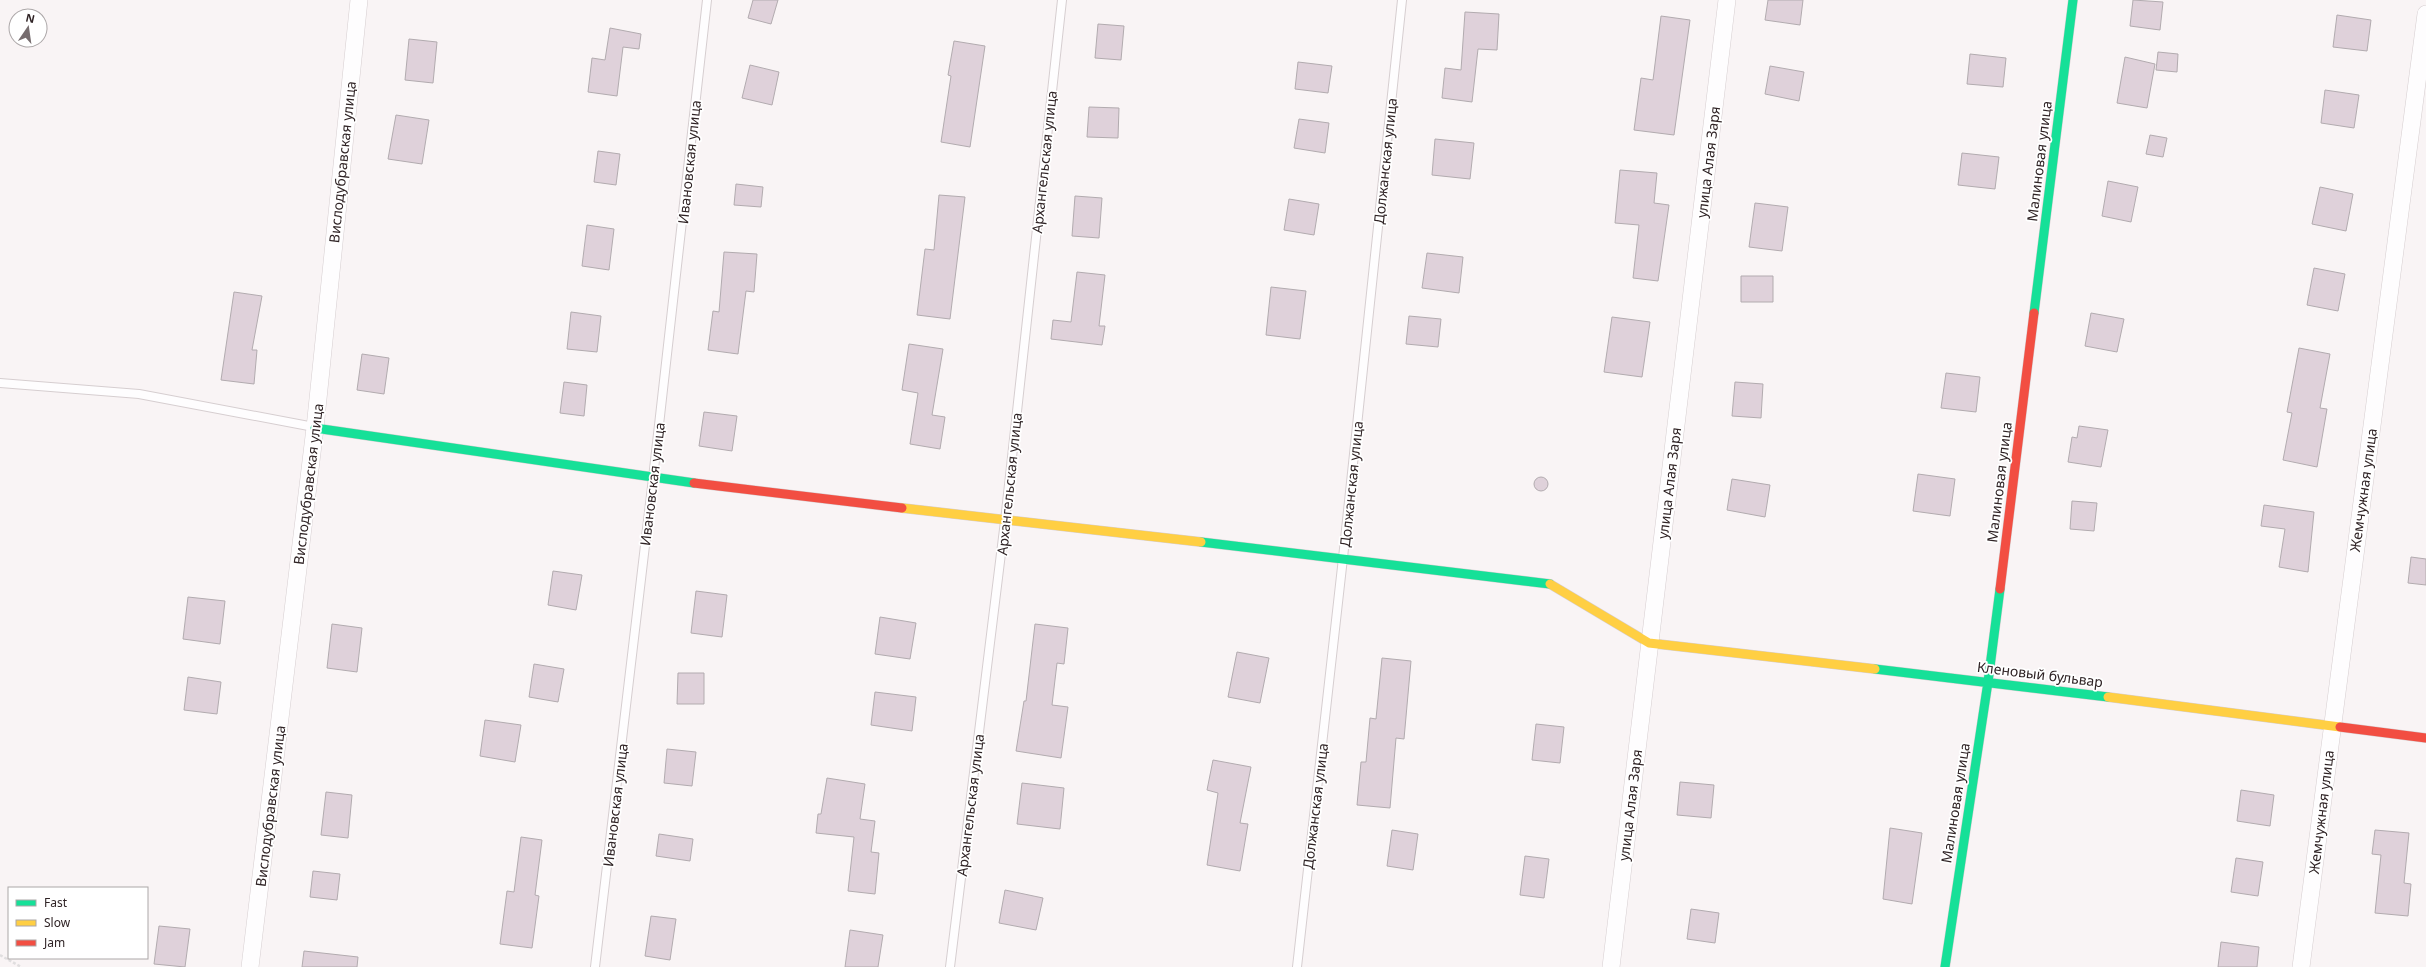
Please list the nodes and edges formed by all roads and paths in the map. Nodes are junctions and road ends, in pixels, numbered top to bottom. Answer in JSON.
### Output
{"nodes":[{"id":1,"x":359,"y":0,"type":"edge"},
{"id":2,"x":707,"y":0,"type":"edge"},
{"id":3,"x":1062,"y":0,"type":"edge"},
{"id":4,"x":1402,"y":0,"type":"edge"},
{"id":5,"x":1727,"y":0,"type":"edge"},
{"id":6,"x":2073,"y":0,"type":"edge"},
{"id":7,"x":2426,"y":14,"type":"edge"},
{"id":8,"x":0,"y":382,"type":"edge"},
{"id":9,"x":315,"y":428,"type":"junction"},
{"id":10,"x":653,"y":478,"type":"junction"},
{"id":11,"x":1005,"y":521,"type":"junction"},
{"id":12,"x":1344,"y":558,"type":"junction"},
{"id":13,"x":1649,"y":643,"type":"junction"},
{"id":14,"x":1988,"y":682,"type":"junction"},
{"id":15,"x":2332,"y":726,"type":"junction"},
{"id":16,"x":2426,"y":738,"type":"edge"},
{"id":17,"x":0,"y":955,"type":"edge"},
{"id":18,"x":21,"y":967,"type":"edge"},
{"id":19,"x":250,"y":967,"type":"edge"},
{"id":20,"x":595,"y":967,"type":"edge"},
{"id":21,"x":950,"y":967,"type":"edge"},
{"id":22,"x":1297,"y":967,"type":"edge"},
{"id":23,"x":1611,"y":967,"type":"edge"},
{"id":24,"x":1945,"y":967,"type":"edge"},
{"id":25,"x":2301,"y":967,"type":"edge"}],
"edges":[{"from":1,"to":9,"type":"street","name":"Вислодубравская улица"},
{"from":2,"to":10,"type":"lane","name":"Ивановская улица"},
{"from":3,"to":11,"type":"lane","name":"Архангельская улица"},
{"from":4,"to":12,"type":"lane","name":"Должанская улица"},
{"from":5,"to":13,"type":"street","name":"улица Алая Заря"},
{"from":6,"to":14,"type":"street","name":"Малиновая улица"},
{"from":7,"to":15,"type":"street","name":"Жемчужная улица"},
{"from":8,"to":9,"type":"lane"},
{"from":9,"to":10,"type":"street"},
{"from":9,"to":19,"type":"street","name":"Вислодубравская улица"},
{"from":10,"to":11,"type":"street"},
{"from":10,"to":20,"type":"lane","name":"Ивановская улица"},
{"from":11,"to":12,"type":"street"},
{"from":11,"to":21,"type":"lane","name":"Архангельская улица"},
{"from":12,"to":13,"type":"street"},
{"from":12,"to":22,"type":"lane","name":"Должанская улица"},
{"from":13,"to":14,"type":"street","name":"Кленовый бульвар"},
{"from":13,"to":23,"type":"street","name":"улица Алая Заря"},
{"from":14,"to":15,"type":"street","name":"Кленовый бульвар"},
{"from":14,"to":24,"type":"street","name":"Малиновая улица"},
{"from":15,"to":16,"type":"street","name":"Кленовый бульвар"},
{"from":15,"to":25,"type":"street","name":"Жемчужная улица"},
{"from":17,"to":18,"type":"path"}]}
